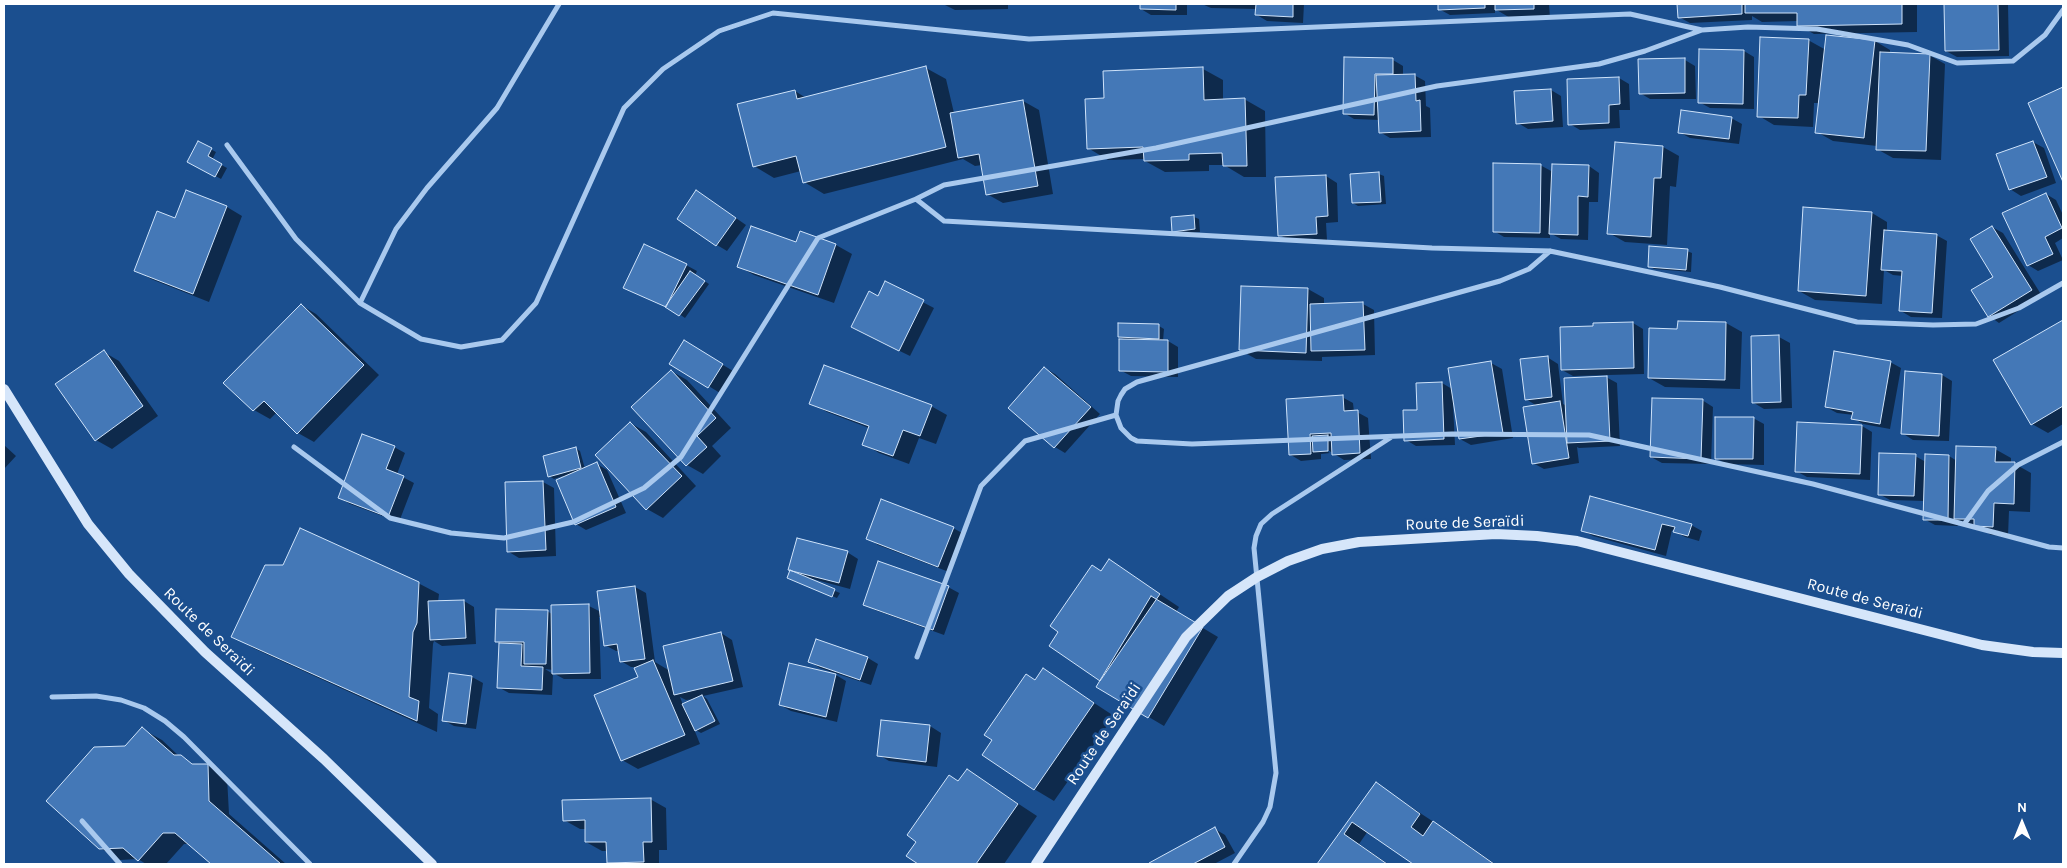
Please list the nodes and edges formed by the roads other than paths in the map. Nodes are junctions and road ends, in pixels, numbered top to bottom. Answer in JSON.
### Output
{"nodes":[{"id":1,"x":559,"y":4,"type":"edge"},
{"id":2,"x":2063,"y":10,"type":"edge"},
{"id":3,"x":1702,"y":30,"type":"junction"},
{"id":4,"x":227,"y":145,"type":"dead end"},
{"id":5,"x":916,"y":199,"type":"junction"},
{"id":6,"x":1550,"y":251,"type":"junction"},
{"id":7,"x":2063,"y":283,"type":"edge"},
{"id":8,"x":360,"y":303,"type":"junction"},
{"id":9,"x":4,"y":389,"type":"edge"},
{"id":10,"x":1116,"y":415,"type":"junction"},
{"id":11,"x":1390,"y":438,"type":"junction"},
{"id":12,"x":2063,"y":442,"type":"edge"},
{"id":13,"x":294,"y":447,"type":"dead end"},
{"id":14,"x":1965,"y":524,"type":"junction"},
{"id":15,"x":2063,"y":548,"type":"edge"},
{"id":16,"x":1257,"y":577,"type":"junction"},
{"id":17,"x":2063,"y":652,"type":"edge"},
{"id":18,"x":917,"y":657,"type":"dead end"},
{"id":19,"x":52,"y":697,"type":"dead end"},
{"id":20,"x":82,"y":821,"type":"dead end"},
{"id":21,"x":120,"y":864,"type":"edge"},
{"id":22,"x":310,"y":864,"type":"edge"},
{"id":23,"x":432,"y":864,"type":"edge"},
{"id":24,"x":1036,"y":864,"type":"edge"},
{"id":25,"x":1234,"y":864,"type":"edge"}],
"edges":[{"from":1,"to":8,"type":"street"},
{"from":2,"to":3,"type":"street"},
{"from":3,"to":5,"type":"street"},
{"from":3,"to":8,"type":"street"},
{"from":4,"to":8,"type":"street"},
{"from":5,"to":6,"type":"street"},
{"from":5,"to":13,"type":"street"},
{"from":6,"to":7,"type":"street"},
{"from":6,"to":10,"type":"street"},
{"from":9,"to":23,"type":"street","name":"Route de Seraïdi"},
{"from":10,"to":11,"type":"street"},
{"from":10,"to":18,"type":"street"},
{"from":11,"to":14,"type":"street"},
{"from":11,"to":16,"type":"street"},
{"from":12,"to":14,"type":"street"},
{"from":14,"to":15,"type":"street"},
{"from":16,"to":17,"type":"street","name":"Route de Seraïdi"},
{"from":16,"to":24,"type":"street","name":"Route de Seraïdi"},
{"from":16,"to":25,"type":"street"},
{"from":19,"to":22,"type":"street"},
{"from":20,"to":21,"type":"street"}]}
